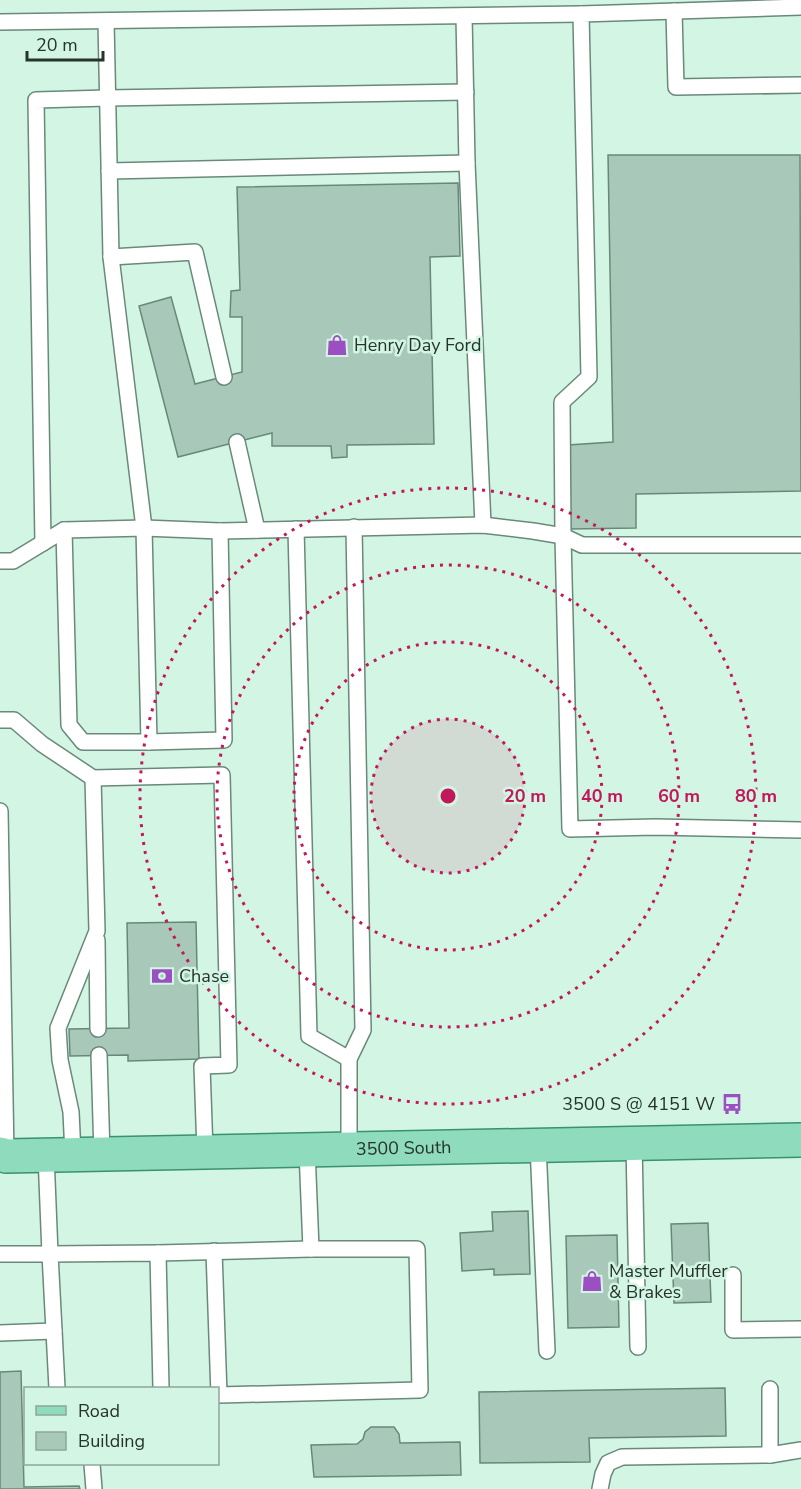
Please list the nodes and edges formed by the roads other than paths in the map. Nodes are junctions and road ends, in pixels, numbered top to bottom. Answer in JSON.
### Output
{"nodes":[{"id":1,"x":801,"y":7,"type":"edge"},
{"id":2,"x":674,"y":11,"type":"junction"},
{"id":3,"x":581,"y":14,"type":"junction"},
{"id":4,"x":464,"y":16,"type":"junction"},
{"id":5,"x":106,"y":21,"type":"junction"},
{"id":6,"x":0,"y":22,"type":"edge"},
{"id":7,"x":801,"y":85,"type":"edge"},
{"id":8,"x":466,"y":92,"type":"junction"},
{"id":9,"x":107,"y":98,"type":"junction"},
{"id":10,"x":467,"y":163,"type":"junction"},
{"id":11,"x":109,"y":171,"type":"junction"},
{"id":12,"x":111,"y":257,"type":"junction"},
{"id":13,"x":224,"y":377,"type":"dead end"},
{"id":14,"x":237,"y":442,"type":"dead end"},
{"id":15,"x":483,"y":525,"type":"junction"},
{"id":16,"x":144,"y":528,"type":"junction"},
{"id":17,"x":296,"y":528,"type":"junction"},
{"id":18,"x":354,"y":528,"type":"junction"},
{"id":19,"x":64,"y":530,"type":"junction"},
{"id":20,"x":257,"y":530,"type":"junction"},
{"id":21,"x":220,"y":531,"type":"junction"},
{"id":22,"x":563,"y":536,"type":"junction"},
{"id":23,"x":43,"y":543,"type":"junction"},
{"id":24,"x":801,"y":545,"type":"edge"},
{"id":25,"x":0,"y":561,"type":"edge"},
{"id":26,"x":0,"y":720,"type":"edge"},
{"id":27,"x":149,"y":742,"type":"junction"},
{"id":28,"x":93,"y":778,"type":"junction"},
{"id":29,"x":0,"y":811,"type":"edge"},
{"id":30,"x":801,"y":830,"type":"edge"},
{"id":31,"x":1,"y":893,"type":"edge"},
{"id":32,"x":97,"y":931,"type":"junction"},
{"id":33,"x":98,"y":1029,"type":"dead end"},
{"id":34,"x":99,"y":1055,"type":"dead end"},
{"id":35,"x":349,"y":1059,"type":"junction"},
{"id":36,"x":801,"y":1140,"type":"edge"},
{"id":37,"x":634,"y":1143,"type":"junction"},
{"id":38,"x":538,"y":1145,"type":"junction"},
{"id":39,"x":349,"y":1149,"type":"junction"},
{"id":40,"x":307,"y":1150,"type":"junction"},
{"id":41,"x":205,"y":1152,"type":"junction"},
{"id":42,"x":74,"y":1154,"type":"junction"},
{"id":43,"x":2,"y":1156,"type":"edge"},
{"id":44,"x":310,"y":1249,"type":"junction"},
{"id":45,"x":213,"y":1251,"type":"junction"},
{"id":46,"x":158,"y":1253,"type":"junction"},
{"id":47,"x":0,"y":1254,"type":"edge"},
{"id":48,"x":50,"y":1254,"type":"junction"},
{"id":49,"x":733,"y":1275,"type":"dead end"},
{"id":50,"x":801,"y":1329,"type":"edge"},
{"id":51,"x":54,"y":1331,"type":"junction"},
{"id":52,"x":0,"y":1333,"type":"edge"},
{"id":53,"x":638,"y":1347,"type":"dead end"},
{"id":54,"x":547,"y":1351,"type":"dead end"},
{"id":55,"x":57,"y":1387,"type":"edge"},
{"id":56,"x":161,"y":1387,"type":"edge"},
{"id":57,"x":219,"y":1387,"type":"edge"},
{"id":58,"x":770,"y":1389,"type":"dead end"},
{"id":59,"x":219,"y":1395,"type":"edge"},
{"id":60,"x":801,"y":1450,"type":"edge"},
{"id":61,"x":770,"y":1455,"type":"junction"},
{"id":62,"x":92,"y":1465,"type":"edge"},
{"id":63,"x":94,"y":1489,"type":"edge"},
{"id":64,"x":600,"y":1489,"type":"edge"}],
"edges":[{"from":1,"to":2,"type":"lane"},
{"from":2,"to":3,"type":"lane"},
{"from":2,"to":7,"type":"lane"},
{"from":3,"to":4,"type":"lane"},
{"from":3,"to":22,"type":"lane"},
{"from":4,"to":5,"type":"lane"},
{"from":4,"to":8,"type":"lane"},
{"from":5,"to":6,"type":"lane"},
{"from":5,"to":9,"type":"lane"},
{"from":8,"to":9,"type":"lane"},
{"from":8,"to":10,"type":"lane"},
{"from":9,"to":11,"type":"lane"},
{"from":9,"to":23,"type":"lane"},
{"from":10,"to":11,"type":"lane"},
{"from":10,"to":15,"type":"lane"},
{"from":11,"to":12,"type":"lane"},
{"from":12,"to":13,"type":"lane"},
{"from":12,"to":16,"type":"lane"},
{"from":14,"to":20,"type":"lane"},
{"from":15,"to":18,"type":"lane"},
{"from":15,"to":22,"type":"lane"},
{"from":16,"to":19,"type":"lane"},
{"from":16,"to":21,"type":"lane"},
{"from":16,"to":27,"type":"lane"},
{"from":17,"to":18,"type":"lane"},
{"from":17,"to":20,"type":"lane"},
{"from":17,"to":35,"type":"lane"},
{"from":18,"to":35,"type":"lane"},
{"from":19,"to":23,"type":"lane"},
{"from":19,"to":27,"type":"lane"},
{"from":20,"to":21,"type":"lane"},
{"from":21,"to":27,"type":"lane"},
{"from":22,"to":24,"type":"lane"},
{"from":22,"to":30,"type":"lane"},
{"from":23,"to":25,"type":"lane"},
{"from":26,"to":28,"type":"lane"},
{"from":28,"to":32,"type":"lane"},
{"from":28,"to":41,"type":"lane"},
{"from":29,"to":31,"type":"lane"},
{"from":31,"to":43,"type":"lane"},
{"from":32,"to":33,"type":"lane"},
{"from":32,"to":42,"type":"lane"},
{"from":34,"to":42,"type":"lane"},
{"from":35,"to":39,"type":"lane"},
{"from":36,"to":37,"type":"main road","name":"3500 South"},
{"from":37,"to":38,"type":"main road","name":"3500 South"},
{"from":37,"to":53,"type":"lane"},
{"from":38,"to":39,"type":"main road","name":"3500 South"},
{"from":38,"to":54,"type":"lane"},
{"from":39,"to":40,"type":"main road","name":"3500 South"},
{"from":40,"to":41,"type":"main road","name":"3500 South"},
{"from":40,"to":44,"type":"lane"},
{"from":41,"to":42,"type":"main road","name":"3500 South"},
{"from":42,"to":43,"type":"main road","name":"3500 South"},
{"from":42,"to":48,"type":"lane"},
{"from":44,"to":45,"type":"lane"},
{"from":44,"to":59,"type":"lane"},
{"from":45,"to":46,"type":"lane"},
{"from":45,"to":57,"type":"lane"},
{"from":46,"to":48,"type":"lane"},
{"from":46,"to":56,"type":"lane"},
{"from":47,"to":48,"type":"lane"},
{"from":48,"to":51,"type":"lane"},
{"from":49,"to":50,"type":"lane"},
{"from":51,"to":52,"type":"lane"},
{"from":51,"to":55,"type":"lane"},
{"from":58,"to":61,"type":"lane"},
{"from":60,"to":61,"type":"lane"},
{"from":61,"to":64,"type":"lane"},
{"from":62,"to":63,"type":"lane"}]}
